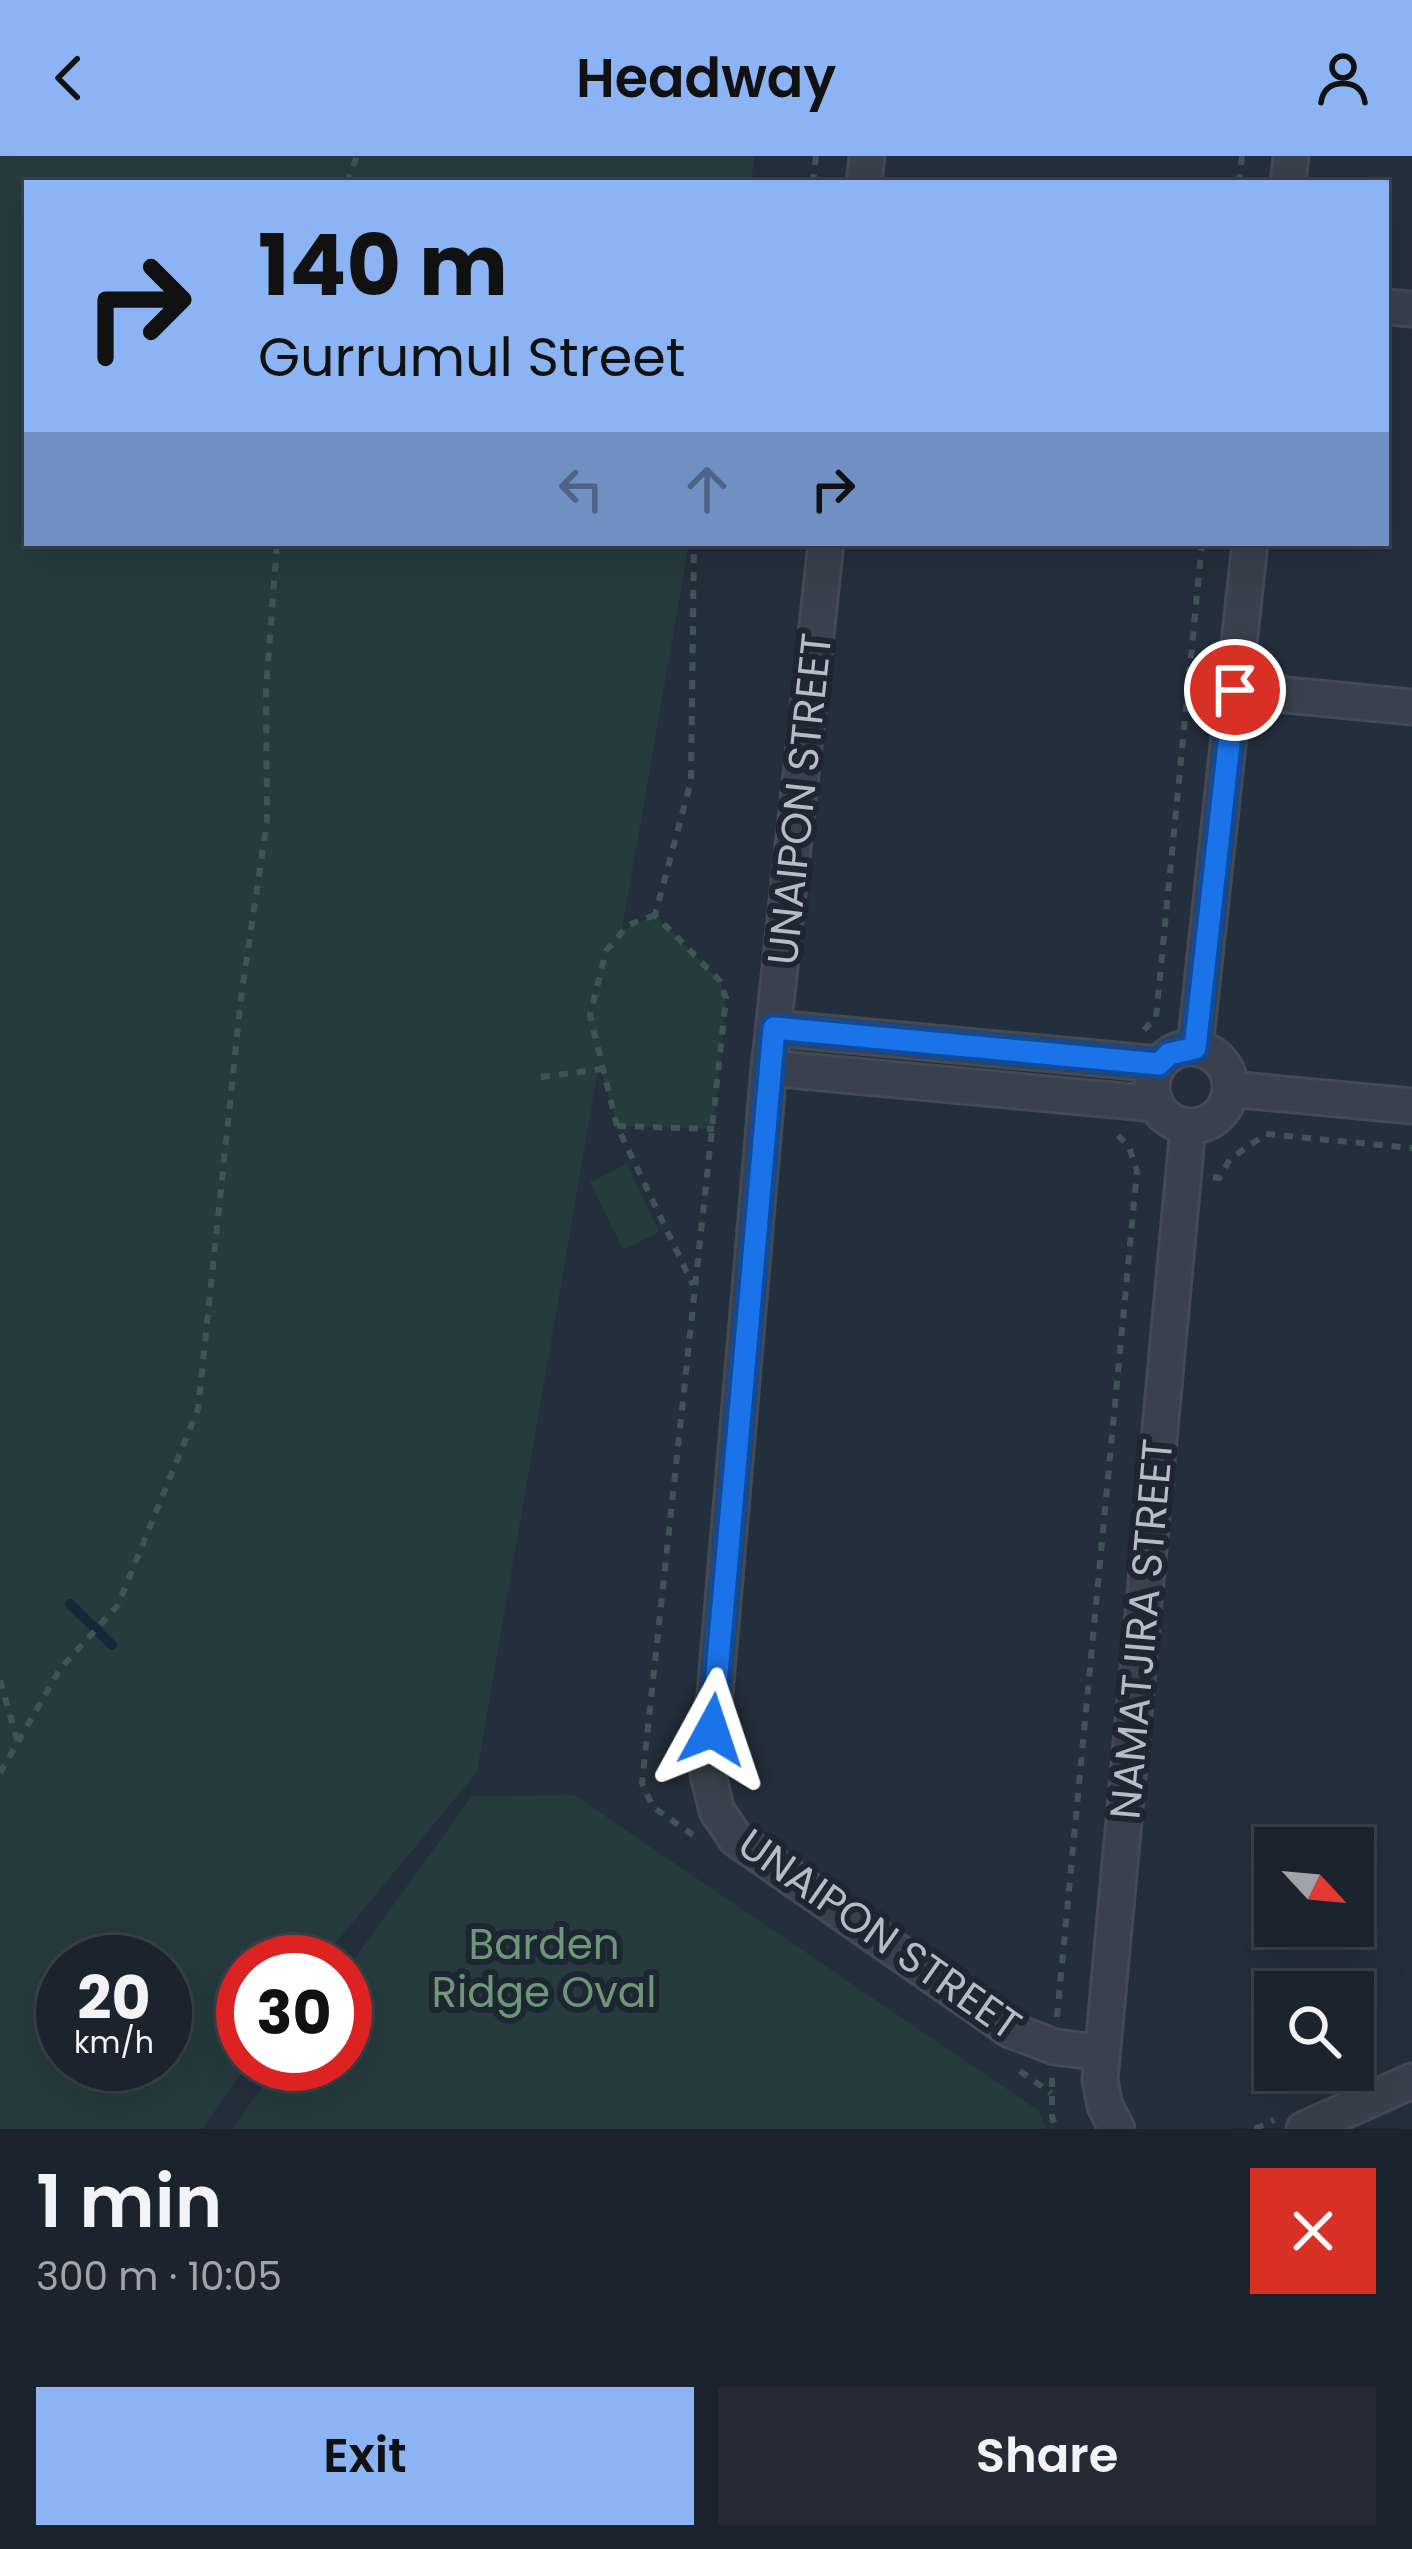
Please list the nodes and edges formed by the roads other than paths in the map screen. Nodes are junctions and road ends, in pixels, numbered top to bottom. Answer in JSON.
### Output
{"nodes":[{"id":1,"x":826,"y":546,"type":"edge"},
{"id":2,"x":1250,"y":546,"type":"edge"},
{"id":3,"x":1235,"y":690,"type":"junction"},
{"id":4,"x":1412,"y":707,"type":"edge"},
{"id":5,"x":774,"y":1028,"type":"junction"},
{"id":6,"x":1195,"y":1048,"type":"junction"},
{"id":7,"x":1149,"y":1050,"type":"junction"},
{"id":8,"x":770,"y":1068,"type":"junction"},
{"id":9,"x":1230,"y":1089,"type":"junction"},
{"id":10,"x":1156,"y":1105,"type":"junction"},
{"id":11,"x":1412,"y":1106,"type":"edge"},
{"id":12,"x":1188,"y":1126,"type":"junction"},
{"id":13,"x":1102,"y":2054,"type":"junction"},
{"id":14,"x":1412,"y":2081,"type":"edge"},
{"id":15,"x":1117,"y":2129,"type":"edge"},
{"id":16,"x":1304,"y":2129,"type":"edge"}],
"edges":[{"from":1,"to":5,"type":"street","name":"UNAIPON STREET"},
{"from":2,"to":3,"type":"street"},
{"from":3,"to":4,"type":"street"},
{"from":3,"to":6,"type":"street"},
{"from":5,"to":7,"type":"street"},
{"from":5,"to":8,"type":"street","name":"UNAIPON STREET"},
{"from":6,"to":7,"type":"street"},
{"from":6,"to":9,"type":"street"},
{"from":7,"to":10,"type":"street"},
{"from":8,"to":10,"type":"street"},
{"from":8,"to":13,"type":"street","name":"UNAIPON STREET"},
{"from":9,"to":11,"type":"street"},
{"from":9,"to":12,"type":"street"},
{"from":10,"to":12,"type":"street"},
{"from":12,"to":13,"type":"street","name":"NAMATJIRA STREET"},
{"from":13,"to":15,"type":"street","name":"NAMATJIRA STREET"},
{"from":14,"to":16,"type":"street"}]}
